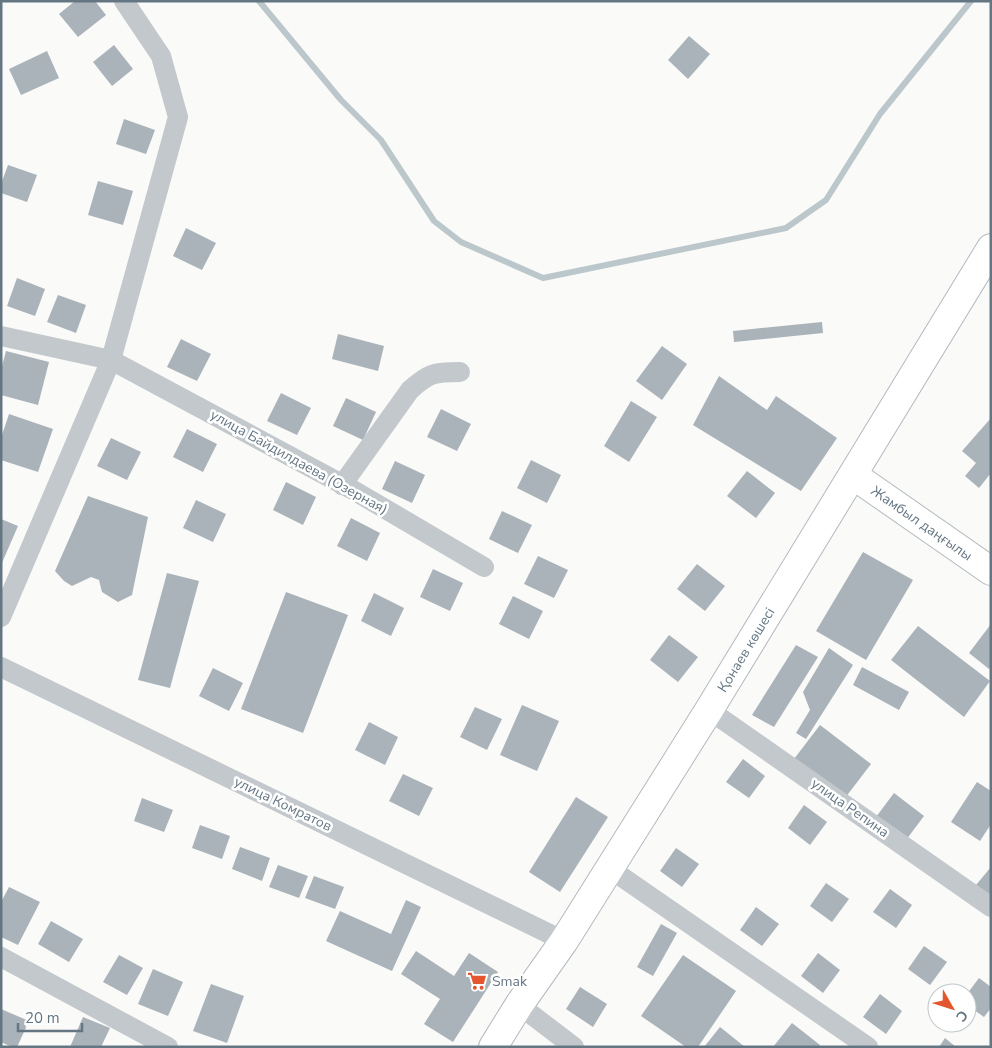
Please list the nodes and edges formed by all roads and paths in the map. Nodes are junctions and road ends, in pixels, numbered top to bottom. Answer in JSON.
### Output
{"nodes":[{"id":1,"x":124,"y":1,"type":"edge"},
{"id":2,"x":991,"y":248,"type":"edge"},
{"id":3,"x":1,"y":336,"type":"edge"},
{"id":4,"x":111,"y":360,"type":"junction"},
{"id":5,"x":460,"y":372,"type":"dead end"},
{"id":6,"x":853,"y":475,"type":"junction"},
{"id":7,"x":342,"y":485,"type":"junction"},
{"id":8,"x":484,"y":567,"type":"dead end"},
{"id":9,"x":991,"y":571,"type":"edge"},
{"id":10,"x":1,"y":617,"type":"edge"},
{"id":11,"x":1,"y":667,"type":"edge"},
{"id":12,"x":709,"y":710,"type":"junction"},
{"id":13,"x":609,"y":868,"type":"junction"},
{"id":14,"x":991,"y":907,"type":"edge"},
{"id":15,"x":564,"y":941,"type":"junction"},
{"id":16,"x":1,"y":957,"type":"edge"},
{"id":17,"x":519,"y":1005,"type":"junction"},
{"id":18,"x":168,"y":1047,"type":"edge"},
{"id":19,"x":493,"y":1047,"type":"edge"},
{"id":20,"x":574,"y":1047,"type":"edge"},
{"id":21,"x":868,"y":1047,"type":"edge"}],
"edges":[{"from":1,"to":4,"type":"street"},
{"from":2,"to":6,"type":"main road","name":"Қонаев көшесі"},
{"from":3,"to":4,"type":"street","name":"улица Байдилдаева (Озерная)"},
{"from":4,"to":7,"type":"street","name":"улица Байдилдаева (Озерная)"},
{"from":4,"to":10,"type":"street"},
{"from":5,"to":7,"type":"street"},
{"from":6,"to":9,"type":"main road","name":"Жамбыл даңғылы"},
{"from":6,"to":12,"type":"main road","name":"Қонаев көшесі"},
{"from":7,"to":8,"type":"street","name":"улица Байдилдаева (Озерная)"},
{"from":11,"to":15,"type":"street","name":"улица Комратов"},
{"from":12,"to":13,"type":"main road","name":"Қонаев көшесі"},
{"from":12,"to":14,"type":"street","name":"улица Репина"},
{"from":13,"to":15,"type":"main road","name":"Қонаев көшесі"},
{"from":13,"to":21,"type":"street"},
{"from":15,"to":17,"type":"main road","name":"Қонаев көшесі"},
{"from":16,"to":18,"type":"street"},
{"from":17,"to":19,"type":"main road","name":"Қонаев көшесі"},
{"from":17,"to":20,"type":"street"}]}
